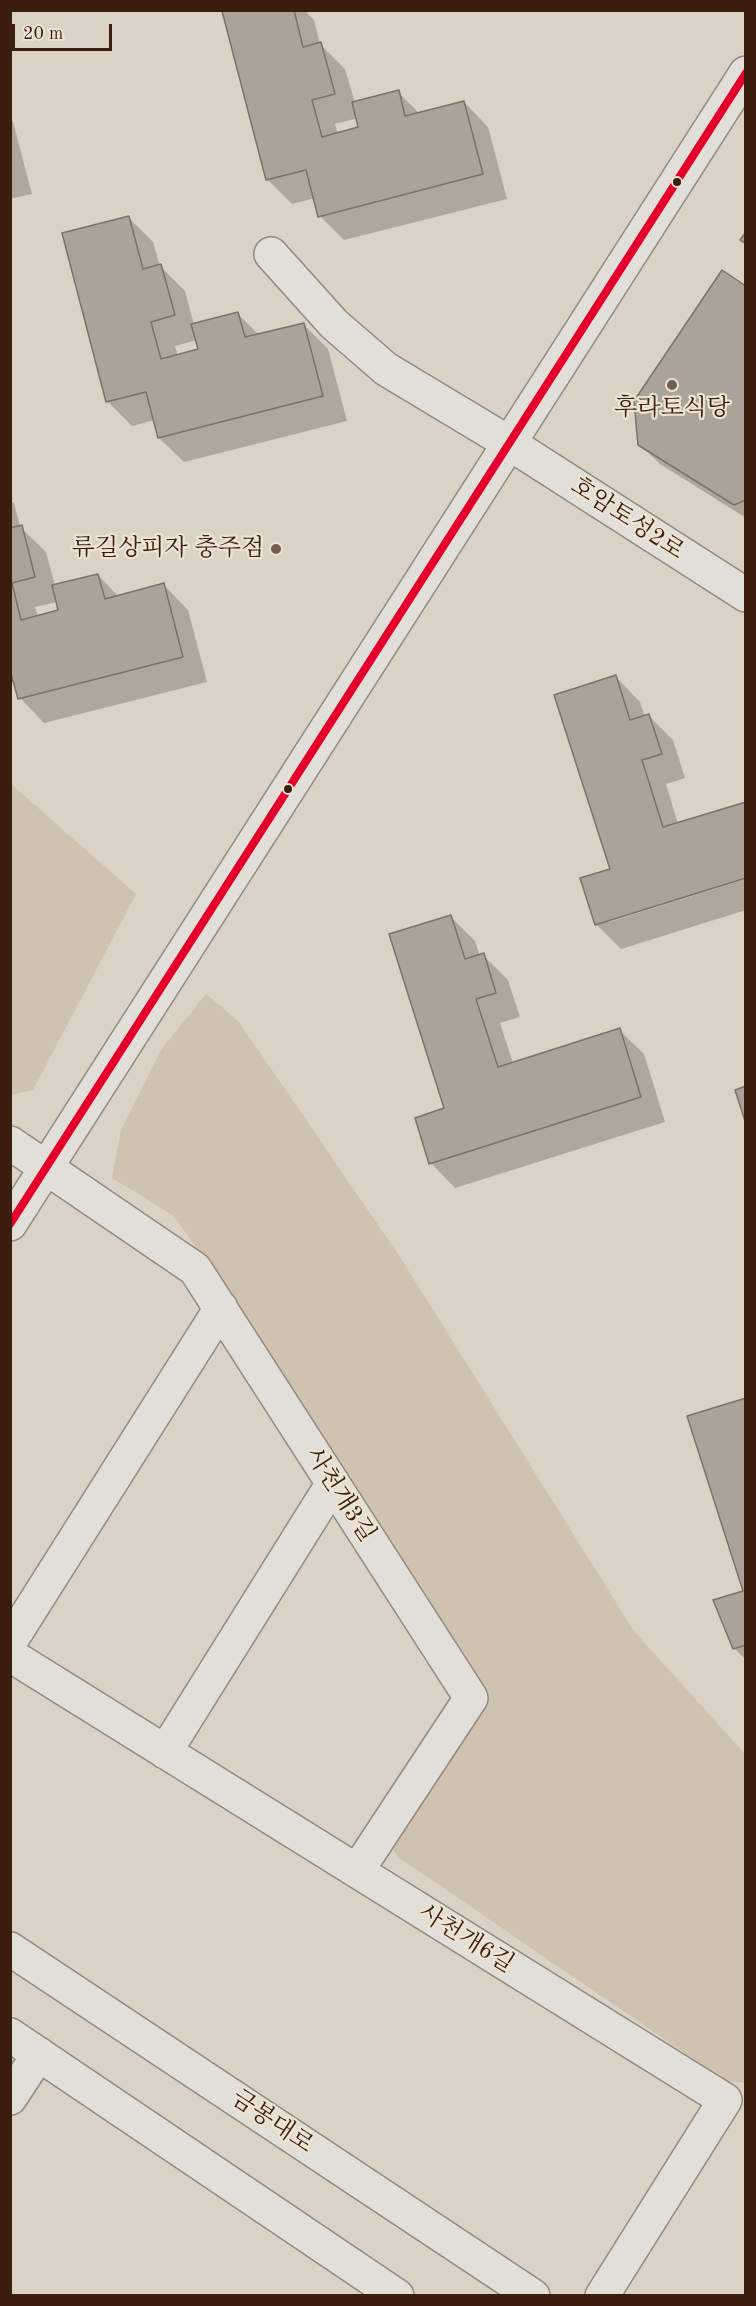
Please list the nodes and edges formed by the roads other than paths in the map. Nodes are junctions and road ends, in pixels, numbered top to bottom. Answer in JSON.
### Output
{"nodes":[{"id":1,"x":746,"y":72,"type":"edge"},
{"id":2,"x":271,"y":254,"type":"dead end"},
{"id":3,"x":509,"y":443,"type":"junction"},
{"id":4,"x":745,"y":594,"type":"edge"},
{"id":5,"x":10,"y":1143,"type":"edge"},
{"id":6,"x":47,"y":1166,"type":"junction"},
{"id":7,"x":10,"y":1224,"type":"edge"},
{"id":8,"x":221,"y":1308,"type":"junction"},
{"id":9,"x":333,"y":1483,"type":"junction"},
{"id":10,"x":10,"y":1642,"type":"edge"},
{"id":11,"x":10,"y":1655,"type":"edge"},
{"id":12,"x":165,"y":1752,"type":"junction"},
{"id":13,"x":357,"y":1871,"type":"junction"},
{"id":14,"x":10,"y":1949,"type":"edge"},
{"id":15,"x":10,"y":2035,"type":"edge"},
{"id":16,"x":39,"y":2054,"type":"junction"},
{"id":17,"x":10,"y":2098,"type":"edge"},
{"id":18,"x":397,"y":2295,"type":"edge"},
{"id":19,"x":533,"y":2295,"type":"edge"},
{"id":20,"x":602,"y":2295,"type":"edge"}],
"edges":[{"from":1,"to":3,"type":"street"},
{"from":2,"to":3,"type":"street","name":"호암토성2로"},
{"from":3,"to":4,"type":"street","name":"호암토성2로"},
{"from":3,"to":6,"type":"street"},
{"from":5,"to":6,"type":"street","name":"사천개3길"},
{"from":6,"to":7,"type":"street"},
{"from":6,"to":8,"type":"street","name":"사천개3길"},
{"from":8,"to":9,"type":"street","name":"사천개3길"},
{"from":8,"to":10,"type":"street"},
{"from":9,"to":12,"type":"street"},
{"from":9,"to":13,"type":"street","name":"사천개3길"},
{"from":11,"to":12,"type":"street","name":"사천개6길"},
{"from":12,"to":13,"type":"street","name":"사천개6길"},
{"from":13,"to":20,"type":"street","name":"사천개6길"},
{"from":14,"to":19,"type":"street","name":"금봉대로"},
{"from":15,"to":16,"type":"street"},
{"from":16,"to":17,"type":"street"},
{"from":16,"to":18,"type":"street"}]}
